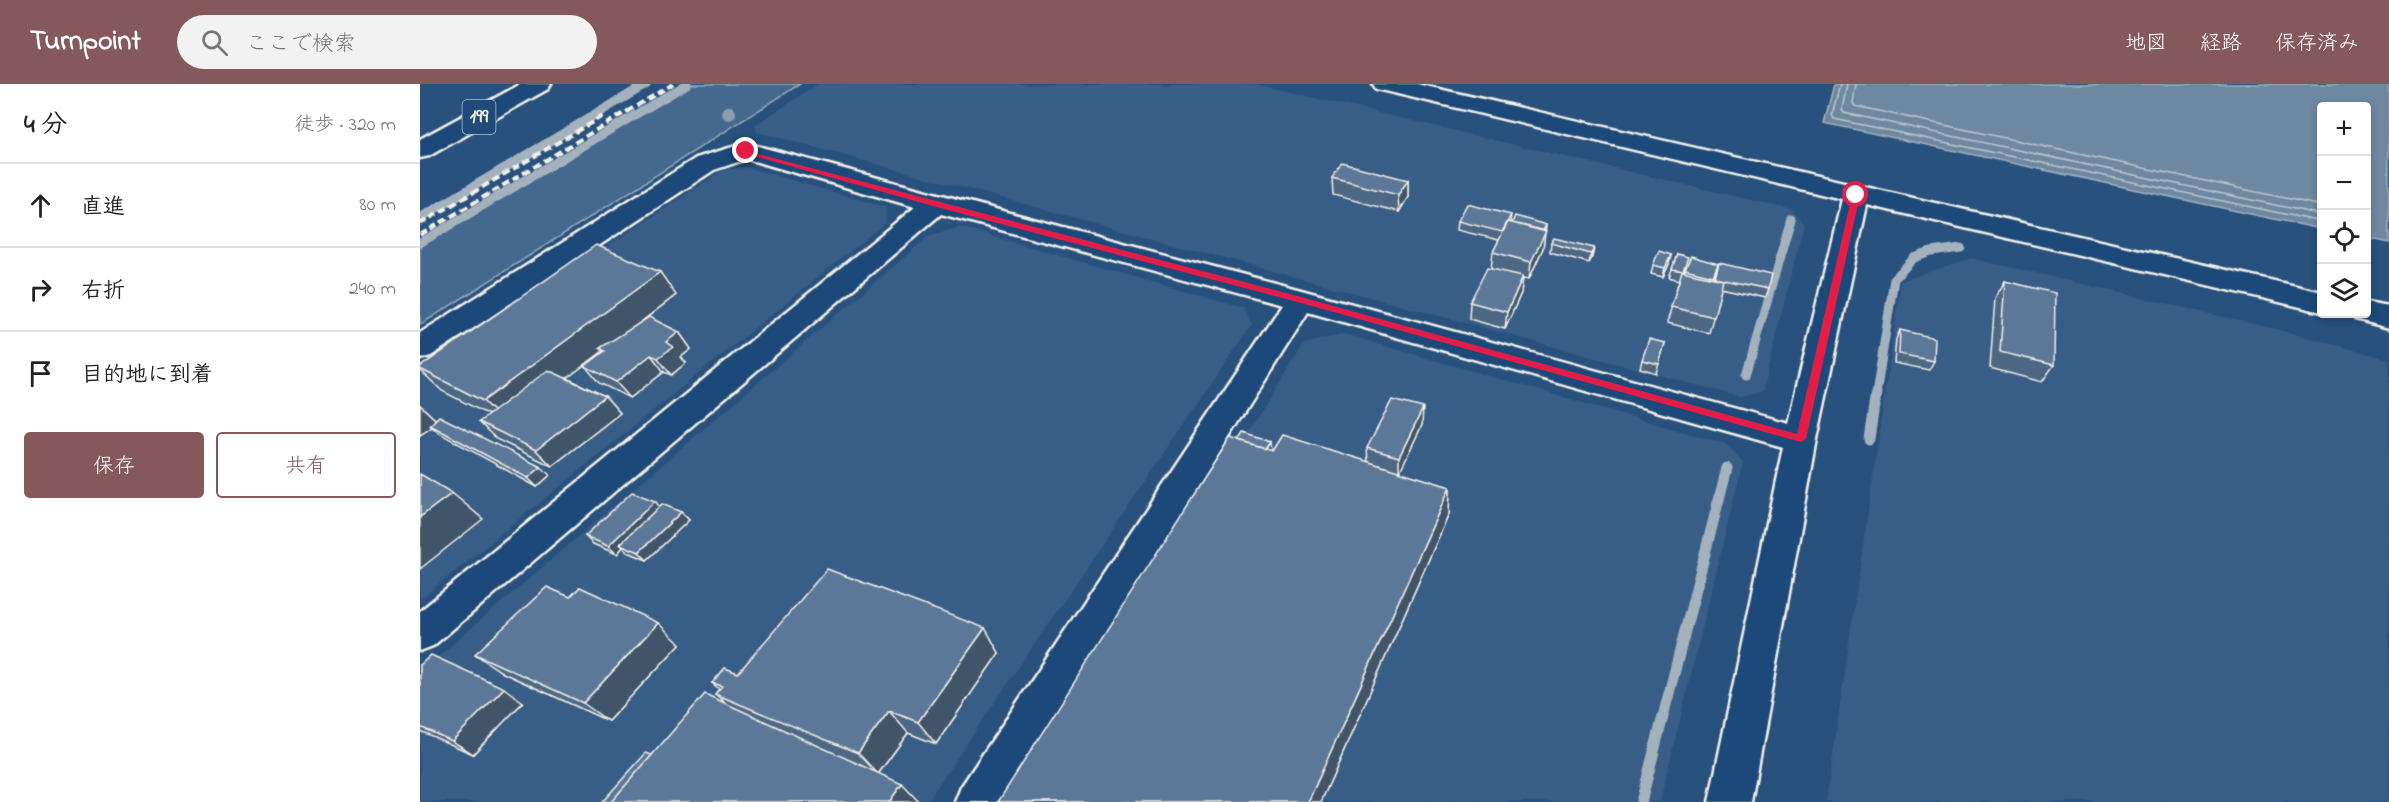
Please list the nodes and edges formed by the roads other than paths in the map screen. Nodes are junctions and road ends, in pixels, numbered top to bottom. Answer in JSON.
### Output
{"nodes":[{"id":1,"x":502,"y":84,"type":"edge"},
{"id":2,"x":538,"y":84,"type":"edge"},
{"id":3,"x":1385,"y":84,"type":"edge"},
{"id":4,"x":420,"y":129,"type":"edge"},
{"id":5,"x":420,"y":150,"type":"edge"},
{"id":6,"x":1856,"y":195,"type":"junction"},
{"id":7,"x":936,"y":204,"type":"junction"},
{"id":8,"x":1301,"y":300,"type":"junction"},
{"id":9,"x":2317,"y":301,"type":"edge"},
{"id":10,"x":2371,"y":313,"type":"edge"},
{"id":11,"x":2389,"y":317,"type":"edge"},
{"id":12,"x":420,"y":348,"type":"edge"},
{"id":13,"x":1801,"y":439,"type":"junction"},
{"id":14,"x":420,"y":634,"type":"edge"},
{"id":15,"x":976,"y":802,"type":"edge"},
{"id":16,"x":1730,"y":802,"type":"edge"}],
"edges":[{"from":1,"to":4,"type":"main road","number":"199"},
{"from":2,"to":5,"type":"main road","number":"199"},
{"from":3,"to":6,"type":"main road"},
{"from":6,"to":9,"type":"main road"},
{"from":6,"to":13,"type":"main road"},
{"from":7,"to":8,"type":"main road"},
{"from":7,"to":12,"type":"main road"},
{"from":7,"to":14,"type":"main road"},
{"from":8,"to":13,"type":"main road"},
{"from":8,"to":15,"type":"main road"},
{"from":10,"to":11,"type":"main road"},
{"from":13,"to":16,"type":"main road"}]}
